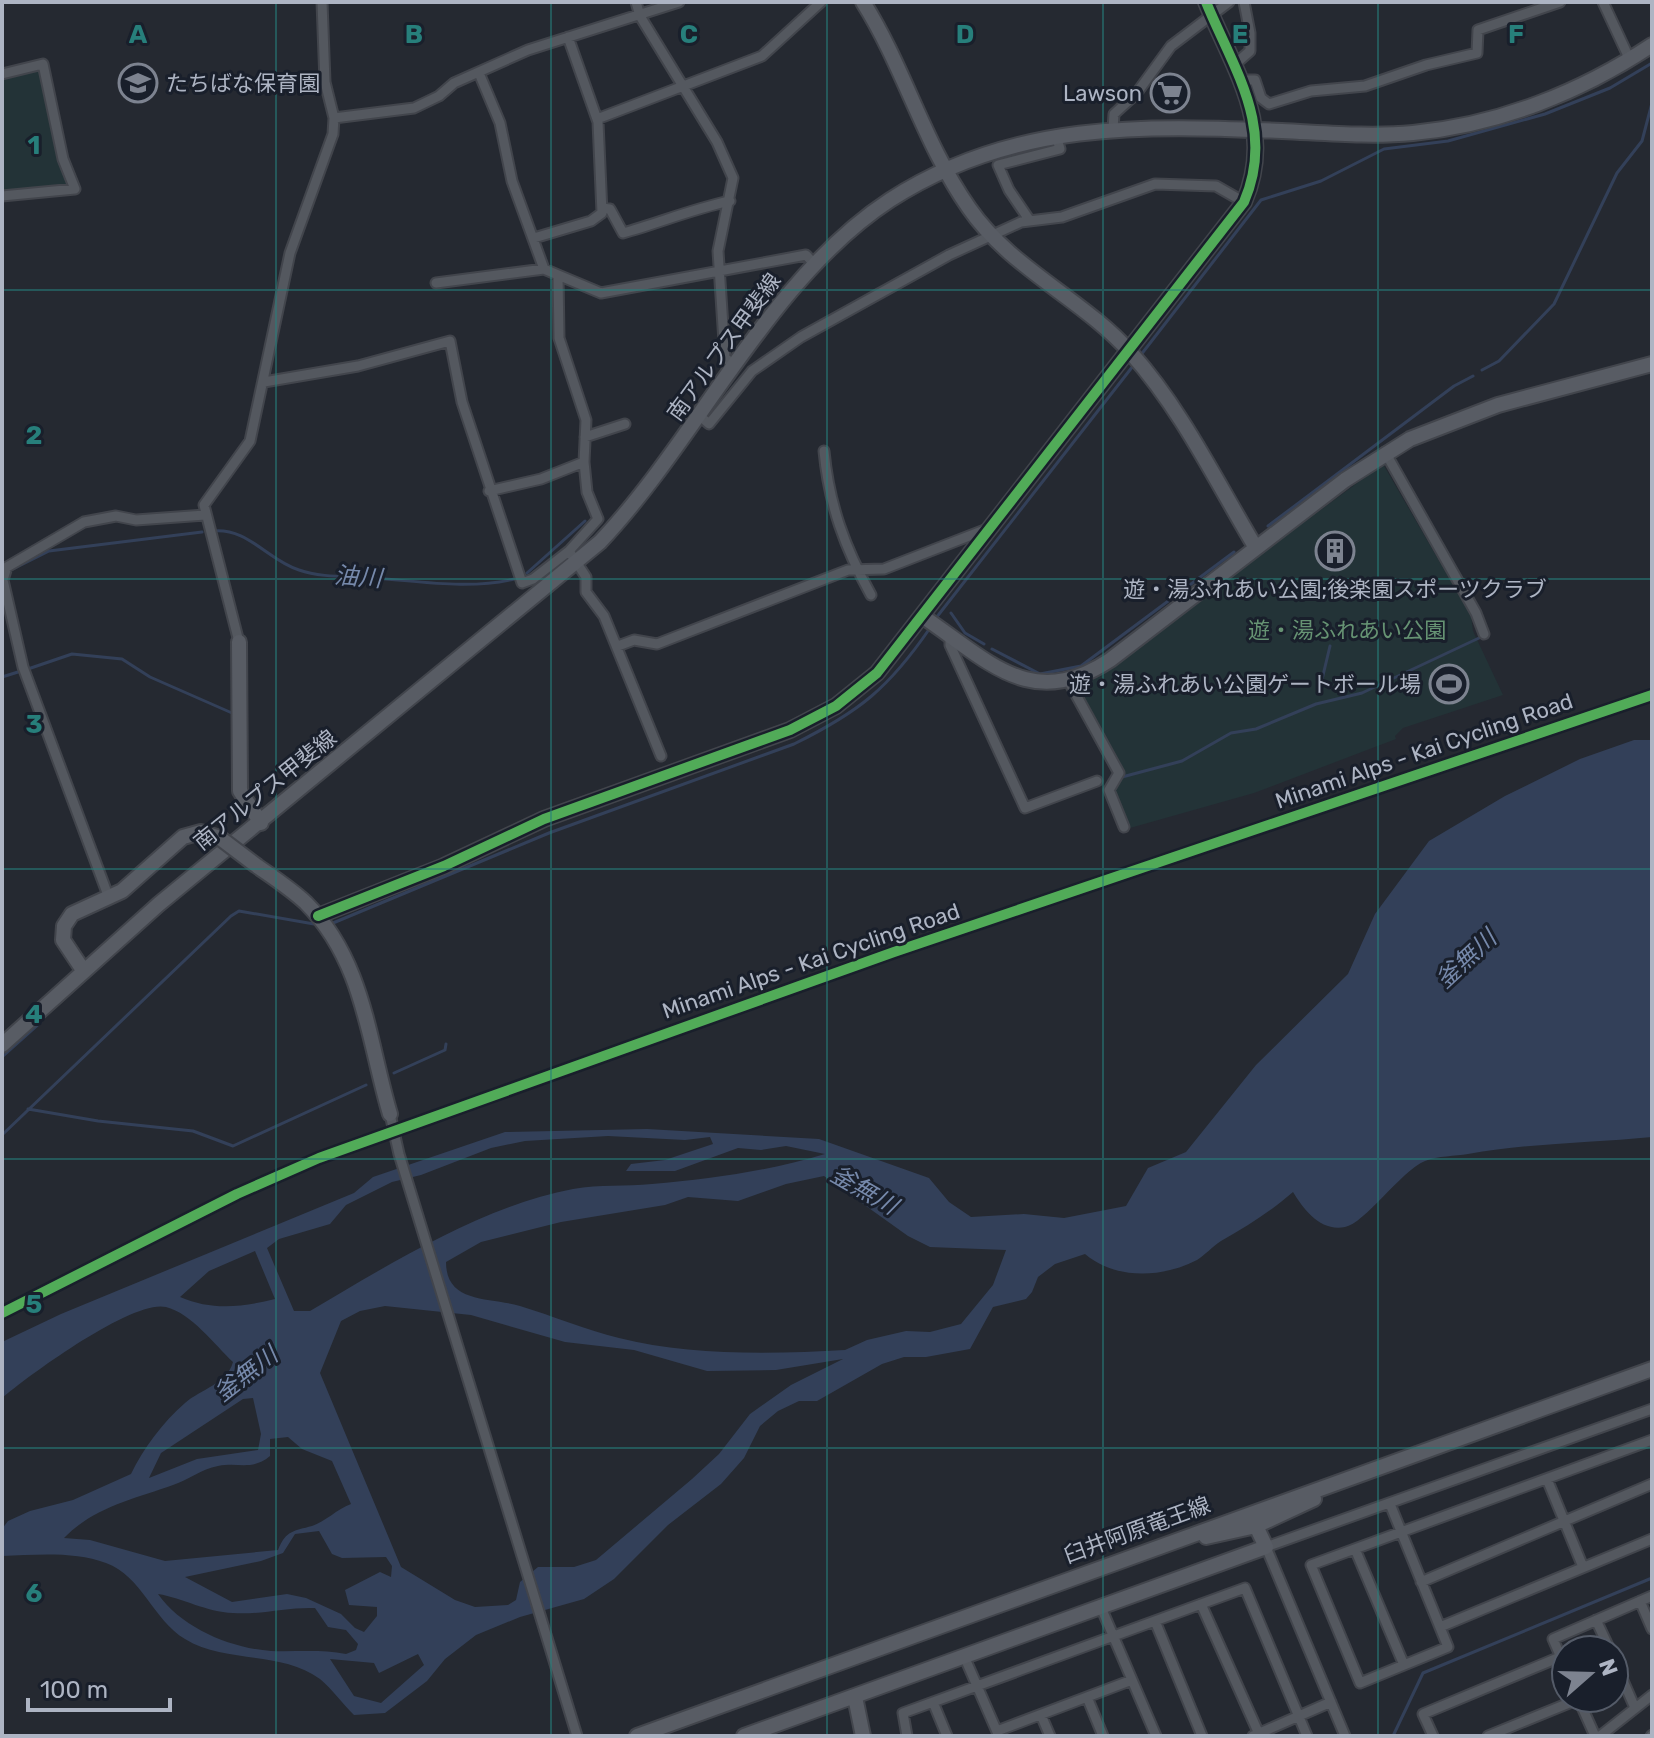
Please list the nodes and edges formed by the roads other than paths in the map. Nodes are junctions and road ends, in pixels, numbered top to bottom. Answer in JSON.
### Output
{"nodes":[{"id":1,"x":322,"y":2,"type":"edge"},
{"id":2,"x":636,"y":2,"type":"edge"},
{"id":3,"x":679,"y":2,"type":"edge"},
{"id":4,"x":821,"y":2,"type":"edge"},
{"id":5,"x":863,"y":2,"type":"edge"},
{"id":6,"x":1206,"y":2,"type":"edge"},
{"id":7,"x":1229,"y":2,"type":"edge"},
{"id":8,"x":1244,"y":2,"type":"edge"},
{"id":9,"x":1560,"y":2,"type":"edge"},
{"id":10,"x":1603,"y":2,"type":"edge"},
{"id":11,"x":640,"y":16,"type":"junction"},
{"id":12,"x":1212,"y":17,"type":"junction"},
{"id":13,"x":568,"y":37,"type":"junction"},
{"id":14,"x":1652,"y":45,"type":"edge"},
{"id":15,"x":1630,"y":60,"type":"junction"},
{"id":16,"x":1234,"y":65,"type":"junction"},
{"id":17,"x":479,"y":73,"type":"junction"},
{"id":18,"x":2,"y":74,"type":"edge"},
{"id":19,"x":1240,"y":80,"type":"junction"},
{"id":20,"x":682,"y":84,"type":"junction"},
{"id":21,"x":334,"y":118,"type":"junction"},
{"id":22,"x":597,"y":119,"type":"junction"},
{"id":23,"x":1113,"y":129,"type":"junction"},
{"id":24,"x":1256,"y":130,"type":"junction"},
{"id":25,"x":1056,"y":135,"type":"junction"},
{"id":26,"x":946,"y":169,"type":"junction"},
{"id":27,"x":2,"y":196,"type":"edge"},
{"id":28,"x":730,"y":201,"type":"junction"},
{"id":29,"x":1244,"y":202,"type":"junction"},
{"id":30,"x":602,"y":208,"type":"junction"},
{"id":31,"x":1030,"y":221,"type":"junction"},
{"id":32,"x":991,"y":235,"type":"junction"},
{"id":33,"x":534,"y":238,"type":"junction"},
{"id":34,"x":815,"y":265,"type":"junction"},
{"id":35,"x":544,"y":269,"type":"junction"},
{"id":36,"x":719,"y":271,"type":"junction"},
{"id":37,"x":558,"y":275,"type":"junction"},
{"id":38,"x":436,"y":283,"type":"dead end"},
{"id":39,"x":1130,"y":352,"type":"junction"},
{"id":40,"x":1652,"y":364,"type":"edge"},
{"id":41,"x":735,"y":368,"type":"junction"},
{"id":42,"x":264,"y":382,"type":"junction"},
{"id":43,"x":700,"y":416,"type":"junction"},
{"id":44,"x":625,"y":424,"type":"dead end"},
{"id":45,"x":585,"y":437,"type":"junction"},
{"id":46,"x":824,"y":451,"type":"dead end"},
{"id":47,"x":1385,"y":452,"type":"junction"},
{"id":48,"x":584,"y":462,"type":"junction"},
{"id":49,"x":489,"y":491,"type":"junction"},
{"id":50,"x":205,"y":515,"type":"junction"},
{"id":51,"x":994,"y":527,"type":"junction"},
{"id":52,"x":1256,"y":548,"type":"junction"},
{"id":53,"x":573,"y":557,"type":"junction"},
{"id":54,"x":857,"y":569,"type":"junction"},
{"id":55,"x":871,"y":595,"type":"dead end"},
{"id":56,"x":922,"y":616,"type":"junction"},
{"id":57,"x":950,"y":634,"type":"junction"},
{"id":58,"x":1484,"y":634,"type":"dead end"},
{"id":59,"x":239,"y":642,"type":"joint"},
{"id":60,"x":618,"y":646,"type":"junction"},
{"id":61,"x":1069,"y":682,"type":"junction"},
{"id":62,"x":661,"y":756,"type":"dead end"},
{"id":63,"x":1097,"y":781,"type":"dead end"},
{"id":64,"x":261,"y":823,"type":"junction"},
{"id":65,"x":1124,"y":827,"type":"dead end"},
{"id":66,"x":109,"y":898,"type":"junction"},
{"id":67,"x":318,"y":916,"type":"junction"},
{"id":68,"x":83,"y":970,"type":"junction"},
{"id":69,"x":2,"y":1045,"type":"edge"},
{"id":70,"x":390,"y":1114,"type":"joint"},
{"id":71,"x":1652,"y":1369,"type":"edge"},
{"id":72,"x":1652,"y":1409,"type":"edge"},
{"id":73,"x":1652,"y":1440,"type":"edge"},
{"id":74,"x":1547,"y":1479,"type":"junction"},
{"id":75,"x":1343,"y":1480,"type":"junction"},
{"id":76,"x":1652,"y":1484,"type":"edge"},
{"id":77,"x":1390,"y":1504,"type":"junction"},
{"id":78,"x":1564,"y":1521,"type":"junction"},
{"id":79,"x":1256,"y":1526,"type":"junction"},
{"id":80,"x":1400,"y":1532,"type":"junction"},
{"id":81,"x":1652,"y":1539,"type":"edge"},
{"id":82,"x":1173,"y":1541,"type":"junction"},
{"id":83,"x":1266,"y":1547,"type":"junction"},
{"id":84,"x":1355,"y":1549,"type":"junction"},
{"id":85,"x":1583,"y":1567,"type":"junction"},
{"id":86,"x":1421,"y":1582,"type":"junction"},
{"id":87,"x":1652,"y":1596,"type":"edge"},
{"id":88,"x":1640,"y":1601,"type":"junction"},
{"id":89,"x":1201,"y":1604,"type":"junction"},
{"id":90,"x":1100,"y":1605,"type":"junction"},
{"id":91,"x":1596,"y":1620,"type":"junction"},
{"id":92,"x":1155,"y":1621,"type":"junction"},
{"id":93,"x":1440,"y":1627,"type":"junction"},
{"id":94,"x":1652,"y":1629,"type":"edge"},
{"id":95,"x":1564,"y":1634,"type":"edge"},
{"id":96,"x":1603,"y":1634,"type":"edge"},
{"id":97,"x":1114,"y":1636,"type":"junction"},
{"id":98,"x":964,"y":1656,"type":"junction"},
{"id":99,"x":1550,"y":1661,"type":"edge"},
{"id":100,"x":1404,"y":1665,"type":"junction"},
{"id":101,"x":1132,"y":1680,"type":"junction"},
{"id":102,"x":976,"y":1686,"type":"junction"},
{"id":103,"x":1652,"y":1695,"type":"edge"},
{"id":104,"x":855,"y":1697,"type":"junction"},
{"id":105,"x":1087,"y":1697,"type":"junction"},
{"id":106,"x":1630,"y":1697,"type":"edge"},
{"id":107,"x":933,"y":1702,"type":"junction"},
{"id":108,"x":1331,"y":1702,"type":"junction"},
{"id":109,"x":1635,"y":1708,"type":"junction"},
{"id":110,"x":1550,"y":1710,"type":"edge"},
{"id":111,"x":1587,"y":1714,"type":"edge"},
{"id":112,"x":1041,"y":1715,"type":"junction"},
{"id":113,"x":1299,"y":1716,"type":"junction"},
{"id":114,"x":998,"y":1734,"type":"edge"},
{"id":115,"x":1256,"y":1735,"type":"edge"},
{"id":116,"x":577,"y":1736,"type":"edge"},
{"id":117,"x":637,"y":1736,"type":"edge"},
{"id":118,"x":744,"y":1736,"type":"edge"},
{"id":119,"x":863,"y":1736,"type":"edge"},
{"id":120,"x":907,"y":1736,"type":"edge"},
{"id":121,"x":947,"y":1736,"type":"edge"},
{"id":122,"x":1050,"y":1736,"type":"edge"},
{"id":123,"x":1103,"y":1736,"type":"edge"},
{"id":124,"x":1156,"y":1736,"type":"edge"},
{"id":125,"x":1202,"y":1736,"type":"edge"},
{"id":126,"x":1307,"y":1736,"type":"edge"},
{"id":127,"x":1345,"y":1736,"type":"edge"},
{"id":128,"x":1433,"y":1736,"type":"edge"},
{"id":129,"x":1488,"y":1736,"type":"edge"},
{"id":130,"x":1598,"y":1736,"type":"edge"}],
"edges":[{"from":1,"to":21,"type":"street"},
{"from":2,"to":11,"type":"street"},
{"from":3,"to":11,"type":"street"},
{"from":4,"to":20,"type":"street"},
{"from":5,"to":26,"type":"street"},
{"from":6,"to":12,"type":"street"},
{"from":7,"to":12,"type":"street"},
{"from":8,"to":16,"type":"street"},
{"from":9,"to":19,"type":"street"},
{"from":10,"to":15,"type":"street"},
{"from":11,"to":13,"type":"street"},
{"from":11,"to":20,"type":"street"},
{"from":12,"to":16,"type":"street"},
{"from":12,"to":23,"type":"street"},
{"from":13,"to":17,"type":"street"},
{"from":13,"to":22,"type":"street"},
{"from":14,"to":15,"type":"street","name":"南アルプス甲斐線"},
{"from":15,"to":24,"type":"street","name":"南アルプス甲斐線"},
{"from":16,"to":19,"type":"street"},
{"from":17,"to":21,"type":"street"},
{"from":17,"to":33,"type":"street"},
{"from":18,"to":27,"type":"street"},
{"from":19,"to":24,"type":"street"},
{"from":20,"to":22,"type":"street"},
{"from":20,"to":28,"type":"street"},
{"from":21,"to":42,"type":"street"},
{"from":22,"to":30,"type":"street"},
{"from":23,"to":24,"type":"street","name":"南アルプス甲斐線"},
{"from":23,"to":25,"type":"street","name":"南アルプス甲斐線"},
{"from":24,"to":29,"type":"street"},
{"from":25,"to":26,"type":"street","name":"南アルプス甲斐線"},
{"from":25,"to":31,"type":"street"},
{"from":26,"to":32,"type":"street"},
{"from":26,"to":34,"type":"street","name":"南アルプス甲斐線"},
{"from":28,"to":30,"type":"street"},
{"from":28,"to":36,"type":"street"},
{"from":29,"to":31,"type":"street"},
{"from":29,"to":39,"type":"street"},
{"from":30,"to":33,"type":"street"},
{"from":31,"to":32,"type":"street"},
{"from":32,"to":39,"type":"street"},
{"from":32,"to":43,"type":"street"},
{"from":33,"to":35,"type":"street"},
{"from":34,"to":36,"type":"street"},
{"from":34,"to":41,"type":"street","name":"南アルプス甲斐線"},
{"from":35,"to":37,"type":"street"},
{"from":35,"to":38,"type":"street"},
{"from":36,"to":37,"type":"street"},
{"from":36,"to":41,"type":"street"},
{"from":37,"to":45,"type":"street"},
{"from":39,"to":51,"type":"street"},
{"from":39,"to":52,"type":"street"},
{"from":40,"to":47,"type":"street"},
{"from":41,"to":43,"type":"street","name":"南アルプス甲斐線"},
{"from":42,"to":49,"type":"street"},
{"from":42,"to":50,"type":"street"},
{"from":43,"to":53,"type":"street","name":"南アルプス甲斐線"},
{"from":44,"to":45,"type":"street"},
{"from":45,"to":48,"type":"street"},
{"from":46,"to":54,"type":"street"},
{"from":47,"to":52,"type":"street"},
{"from":47,"to":58,"type":"street"},
{"from":48,"to":49,"type":"street"},
{"from":48,"to":53,"type":"street"},
{"from":49,"to":53,"type":"street"},
{"from":50,"to":59,"type":"street"},
{"from":50,"to":66,"type":"street"},
{"from":51,"to":54,"type":"street"},
{"from":51,"to":56,"type":"street"},
{"from":52,"to":61,"type":"street"},
{"from":53,"to":60,"type":"street"},
{"from":53,"to":64,"type":"street","name":"南アルプス甲斐線"},
{"from":54,"to":55,"type":"street"},
{"from":54,"to":60,"type":"street"},
{"from":56,"to":57,"type":"street"},
{"from":56,"to":67,"type":"street"},
{"from":57,"to":61,"type":"street"},
{"from":57,"to":63,"type":"street"},
{"from":59,"to":64,"type":"street"},
{"from":60,"to":62,"type":"street"},
{"from":61,"to":65,"type":"street"},
{"from":64,"to":68,"type":"street","name":"南アルプス甲斐線"},
{"from":66,"to":67,"type":"street","bridge":true},
{"from":66,"to":68,"type":"street"},
{"from":67,"to":70,"type":"street"},
{"from":68,"to":69,"type":"street","name":"南アルプス甲斐線"},
{"from":70,"to":116,"type":"street"},
{"from":71,"to":75,"type":"street","name":"臼井阿原竜王線"},
{"from":72,"to":77,"type":"street"},
{"from":73,"to":74,"type":"street"},
{"from":74,"to":78,"type":"street"},
{"from":74,"to":80,"type":"street"},
{"from":75,"to":79,"type":"street"},
{"from":75,"to":82,"type":"street","name":"臼井阿原竜王線"},
{"from":76,"to":78,"type":"street"},
{"from":77,"to":80,"type":"street"},
{"from":77,"to":83,"type":"street"},
{"from":78,"to":85,"type":"street"},
{"from":78,"to":86,"type":"street"},
{"from":79,"to":82,"type":"street"},
{"from":79,"to":83,"type":"street"},
{"from":80,"to":84,"type":"street"},
{"from":80,"to":86,"type":"street"},
{"from":81,"to":85,"type":"street"},
{"from":82,"to":117,"type":"street","name":"臼井阿原竜王線"},
{"from":83,"to":90,"type":"street"},
{"from":83,"to":108,"type":"street"},
{"from":84,"to":100,"type":"street"},
{"from":84,"to":100,"type":"street"},
{"from":85,"to":93,"type":"street"},
{"from":86,"to":93,"type":"street"},
{"from":87,"to":88,"type":"street"},
{"from":88,"to":91,"type":"street"},
{"from":88,"to":94,"type":"street"},
{"from":89,"to":92,"type":"street"},
{"from":89,"to":113,"type":"street"},
{"from":89,"to":115,"type":"street"},
{"from":90,"to":97,"type":"street"},
{"from":90,"to":98,"type":"street"},
{"from":91,"to":95,"type":"street"},
{"from":91,"to":96,"type":"street"},
{"from":92,"to":97,"type":"street"},
{"from":92,"to":125,"type":"street"},
{"from":93,"to":100,"type":"street"},
{"from":97,"to":101,"type":"street"},
{"from":97,"to":102,"type":"street"},
{"from":98,"to":102,"type":"street"},
{"from":98,"to":104,"type":"street"},
{"from":99,"to":128,"type":"street"},
{"from":101,"to":105,"type":"street"},
{"from":101,"to":124,"type":"street"},
{"from":102,"to":107,"type":"street"},
{"from":102,"to":114,"type":"street"},
{"from":103,"to":109,"type":"street"},
{"from":104,"to":118,"type":"street"},
{"from":104,"to":119,"type":"street"},
{"from":105,"to":112,"type":"street"},
{"from":105,"to":123,"type":"street"},
{"from":106,"to":109,"type":"street"},
{"from":107,"to":120,"type":"street"},
{"from":107,"to":121,"type":"street"},
{"from":108,"to":113,"type":"street"},
{"from":108,"to":127,"type":"street"},
{"from":109,"to":130,"type":"street"},
{"from":110,"to":129,"type":"street"},
{"from":111,"to":130,"type":"street"},
{"from":112,"to":114,"type":"street"},
{"from":112,"to":122,"type":"street"},
{"from":113,"to":115,"type":"street"},
{"from":113,"to":126,"type":"street"}]}
